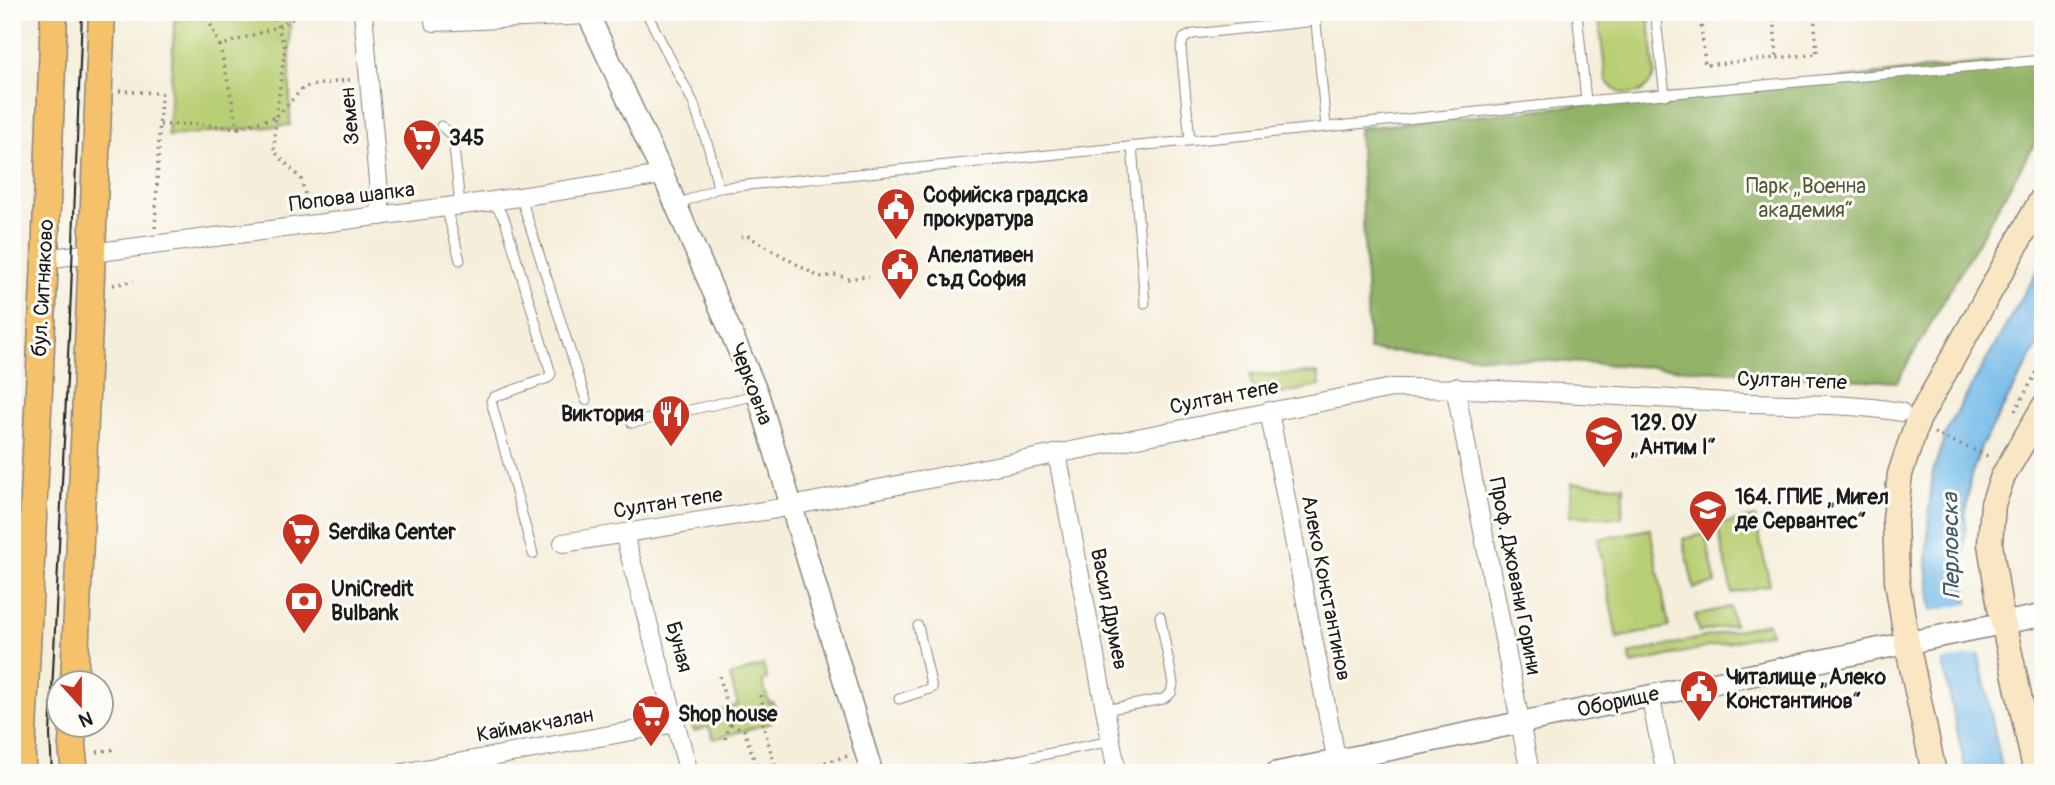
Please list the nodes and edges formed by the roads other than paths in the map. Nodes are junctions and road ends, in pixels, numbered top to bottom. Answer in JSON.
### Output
{"nodes":[{"id":1,"x":54,"y":12,"type":"edge"},
{"id":2,"x":102,"y":12,"type":"edge"},
{"id":3,"x":363,"y":12,"type":"edge"},
{"id":4,"x":646,"y":12,"type":"edge"},
{"id":5,"x":1577,"y":12,"type":"edge"},
{"id":6,"x":1655,"y":12,"type":"edge"},
{"id":7,"x":587,"y":14,"type":"edge"},
{"id":8,"x":1316,"y":17,"type":"edge"},
{"id":9,"x":433,"y":22,"type":"dead end"},
{"id":10,"x":2043,"y":60,"type":"edge"},
{"id":11,"x":1665,"y":94,"type":"junction"},
{"id":12,"x":1586,"y":101,"type":"junction"},
{"id":13,"x":441,"y":126,"type":"dead end"},
{"id":14,"x":1326,"y":127,"type":"junction"},
{"id":15,"x":1190,"y":140,"type":"junction"},
{"id":16,"x":1132,"y":145,"type":"junction"},
{"id":17,"x":663,"y":175,"type":"junction"},
{"id":18,"x":718,"y":188,"type":"junction"},
{"id":19,"x":2043,"y":197,"type":"edge"},
{"id":20,"x":521,"y":198,"type":"junction"},
{"id":21,"x":494,"y":201,"type":"junction"},
{"id":22,"x":676,"y":205,"type":"junction"},
{"id":23,"x":453,"y":207,"type":"junction"},
{"id":24,"x":381,"y":216,"type":"junction"},
{"id":25,"x":91,"y":253,"type":"junction"},
{"id":26,"x":45,"y":259,"type":"junction"},
{"id":27,"x":460,"y":260,"type":"dead end"},
{"id":28,"x":1145,"y":303,"type":"dead end"},
{"id":29,"x":1455,"y":387,"type":"junction"},
{"id":30,"x":758,"y":395,"type":"junction"},
{"id":31,"x":586,"y":400,"type":"dead end"},
{"id":32,"x":2043,"y":408,"type":"edge"},
{"id":33,"x":1269,"y":411,"type":"junction"},
{"id":34,"x":1900,"y":412,"type":"dead end"},
{"id":35,"x":632,"y":423,"type":"dead end"},
{"id":36,"x":1057,"y":453,"type":"junction"},
{"id":37,"x":791,"y":506,"type":"junction"},
{"id":38,"x":624,"y":534,"type":"junction"},
{"id":39,"x":563,"y":543,"type":"dead end"},
{"id":40,"x":533,"y":554,"type":"dead end"},
{"id":41,"x":1160,"y":615,"type":"dead end"},
{"id":42,"x":2043,"y":615,"type":"edge"},
{"id":43,"x":918,"y":626,"type":"dead end"},
{"id":44,"x":1992,"y":626,"type":"junction"},
{"id":45,"x":1919,"y":640,"type":"junction"},
{"id":46,"x":76,"y":670,"type":"edge"},
{"id":47,"x":1650,"y":695,"type":"junction"},
{"id":48,"x":899,"y":699,"type":"dead end"},
{"id":49,"x":1105,"y":710,"type":"junction"},
{"id":50,"x":1521,"y":722,"type":"junction"},
{"id":51,"x":676,"y":723,"type":"junction"},
{"id":52,"x":74,"y":740,"type":"edge"},
{"id":53,"x":1111,"y":741,"type":"junction"},
{"id":54,"x":1337,"y":766,"type":"edge"},
{"id":55,"x":958,"y":772,"type":"edge"},
{"id":56,"x":22,"y":773,"type":"edge"},
{"id":57,"x":75,"y":773,"type":"edge"},
{"id":58,"x":402,"y":773,"type":"edge"},
{"id":59,"x":689,"y":773,"type":"edge"},
{"id":60,"x":872,"y":773,"type":"edge"},
{"id":61,"x":1117,"y":773,"type":"edge"},
{"id":62,"x":1276,"y":773,"type":"edge"},
{"id":63,"x":1530,"y":773,"type":"edge"},
{"id":64,"x":1665,"y":773,"type":"edge"},
{"id":65,"x":1934,"y":773,"type":"edge"},
{"id":66,"x":2036,"y":773,"type":"edge"}],
"edges":[{"from":1,"to":26,"type":"main road","name":"бул. Ситняково"},
{"from":2,"to":25,"type":"main road"},
{"from":3,"to":24,"type":"street","name":"Земен"},
{"from":4,"to":18,"type":"lane"},
{"from":5,"to":12,"type":"lane"},
{"from":6,"to":11,"type":"lane"},
{"from":7,"to":9,"type":"street"},
{"from":7,"to":17,"type":"street","name":"Черковна"},
{"from":8,"to":14,"type":"lane"},
{"from":8,"to":15,"type":"lane"},
{"from":10,"to":11,"type":"lane"},
{"from":11,"to":12,"type":"lane"},
{"from":12,"to":14,"type":"lane"},
{"from":13,"to":23,"type":"lane"},
{"from":14,"to":15,"type":"lane"},
{"from":15,"to":16,"type":"lane"},
{"from":16,"to":18,"type":"lane"},
{"from":16,"to":28,"type":"lane"},
{"from":17,"to":20,"type":"street","name":"Попова шапка"},
{"from":17,"to":22,"type":"street","name":"Черковна"},
{"from":18,"to":22,"type":"lane"},
{"from":19,"to":45,"type":"main road"},
{"from":20,"to":21,"type":"street","name":"Попова шапка"},
{"from":20,"to":31,"type":"lane"},
{"from":21,"to":23,"type":"street","name":"Попова шапка"},
{"from":21,"to":40,"type":"lane"},
{"from":22,"to":30,"type":"street","name":"Черковна"},
{"from":23,"to":24,"type":"street","name":"Попова шапка"},
{"from":23,"to":27,"type":"lane"},
{"from":24,"to":25,"type":"street","name":"Попова шапка"},
{"from":25,"to":26,"type":"street","name":"Попова шапка"},
{"from":25,"to":46,"type":"main road"},
{"from":26,"to":56,"type":"main road","name":"бул. Ситняково"},
{"from":29,"to":33,"type":"street","name":"Султан тепе"},
{"from":29,"to":34,"type":"street","name":"Султан тепе"},
{"from":29,"to":50,"type":"street","name":"Проф. Джовани Горини"},
{"from":30,"to":35,"type":"lane"},
{"from":30,"to":37,"type":"street","name":"Черковна"},
{"from":32,"to":44,"type":"main road"},
{"from":33,"to":36,"type":"street","name":"Султан тепе"},
{"from":33,"to":54,"type":"street","name":"Алеко Константинов"},
{"from":36,"to":37,"type":"street","name":"Султан тепе"},
{"from":36,"to":49,"type":"street","name":"Васил Друмев"},
{"from":37,"to":38,"type":"street","name":"Султан тепе"},
{"from":37,"to":60,"type":"street","name":"Черковна"},
{"from":38,"to":39,"type":"street","name":"Султан тепе"},
{"from":38,"to":51,"type":"street","name":"Буная"},
{"from":41,"to":49,"type":"lane"},
{"from":42,"to":44,"type":"street","name":"Оборище"},
{"from":43,"to":48,"type":"lane"},
{"from":44,"to":45,"type":"street","name":"Оборище","bridge":true},
{"from":44,"to":66,"type":"main road"},
{"from":45,"to":47,"type":"street","name":"Оборище"},
{"from":45,"to":65,"type":"main road"},
{"from":47,"to":50,"type":"street","name":"Оборище"},
{"from":47,"to":64,"type":"street"},
{"from":49,"to":53,"type":"street","name":"Васил Друмев"},
{"from":50,"to":54,"type":"street","name":"Оборище"},
{"from":50,"to":63,"type":"street","name":"Проф. Джовани Горини"},
{"from":51,"to":58,"type":"street","name":"Каймакчалан"},
{"from":51,"to":59,"type":"street","name":"Буная"},
{"from":52,"to":57,"type":"main road"},
{"from":53,"to":55,"type":"lane"},
{"from":53,"to":61,"type":"street","name":"Васил Друмев"},
{"from":54,"to":62,"type":"street","name":"Оборище"}]}
